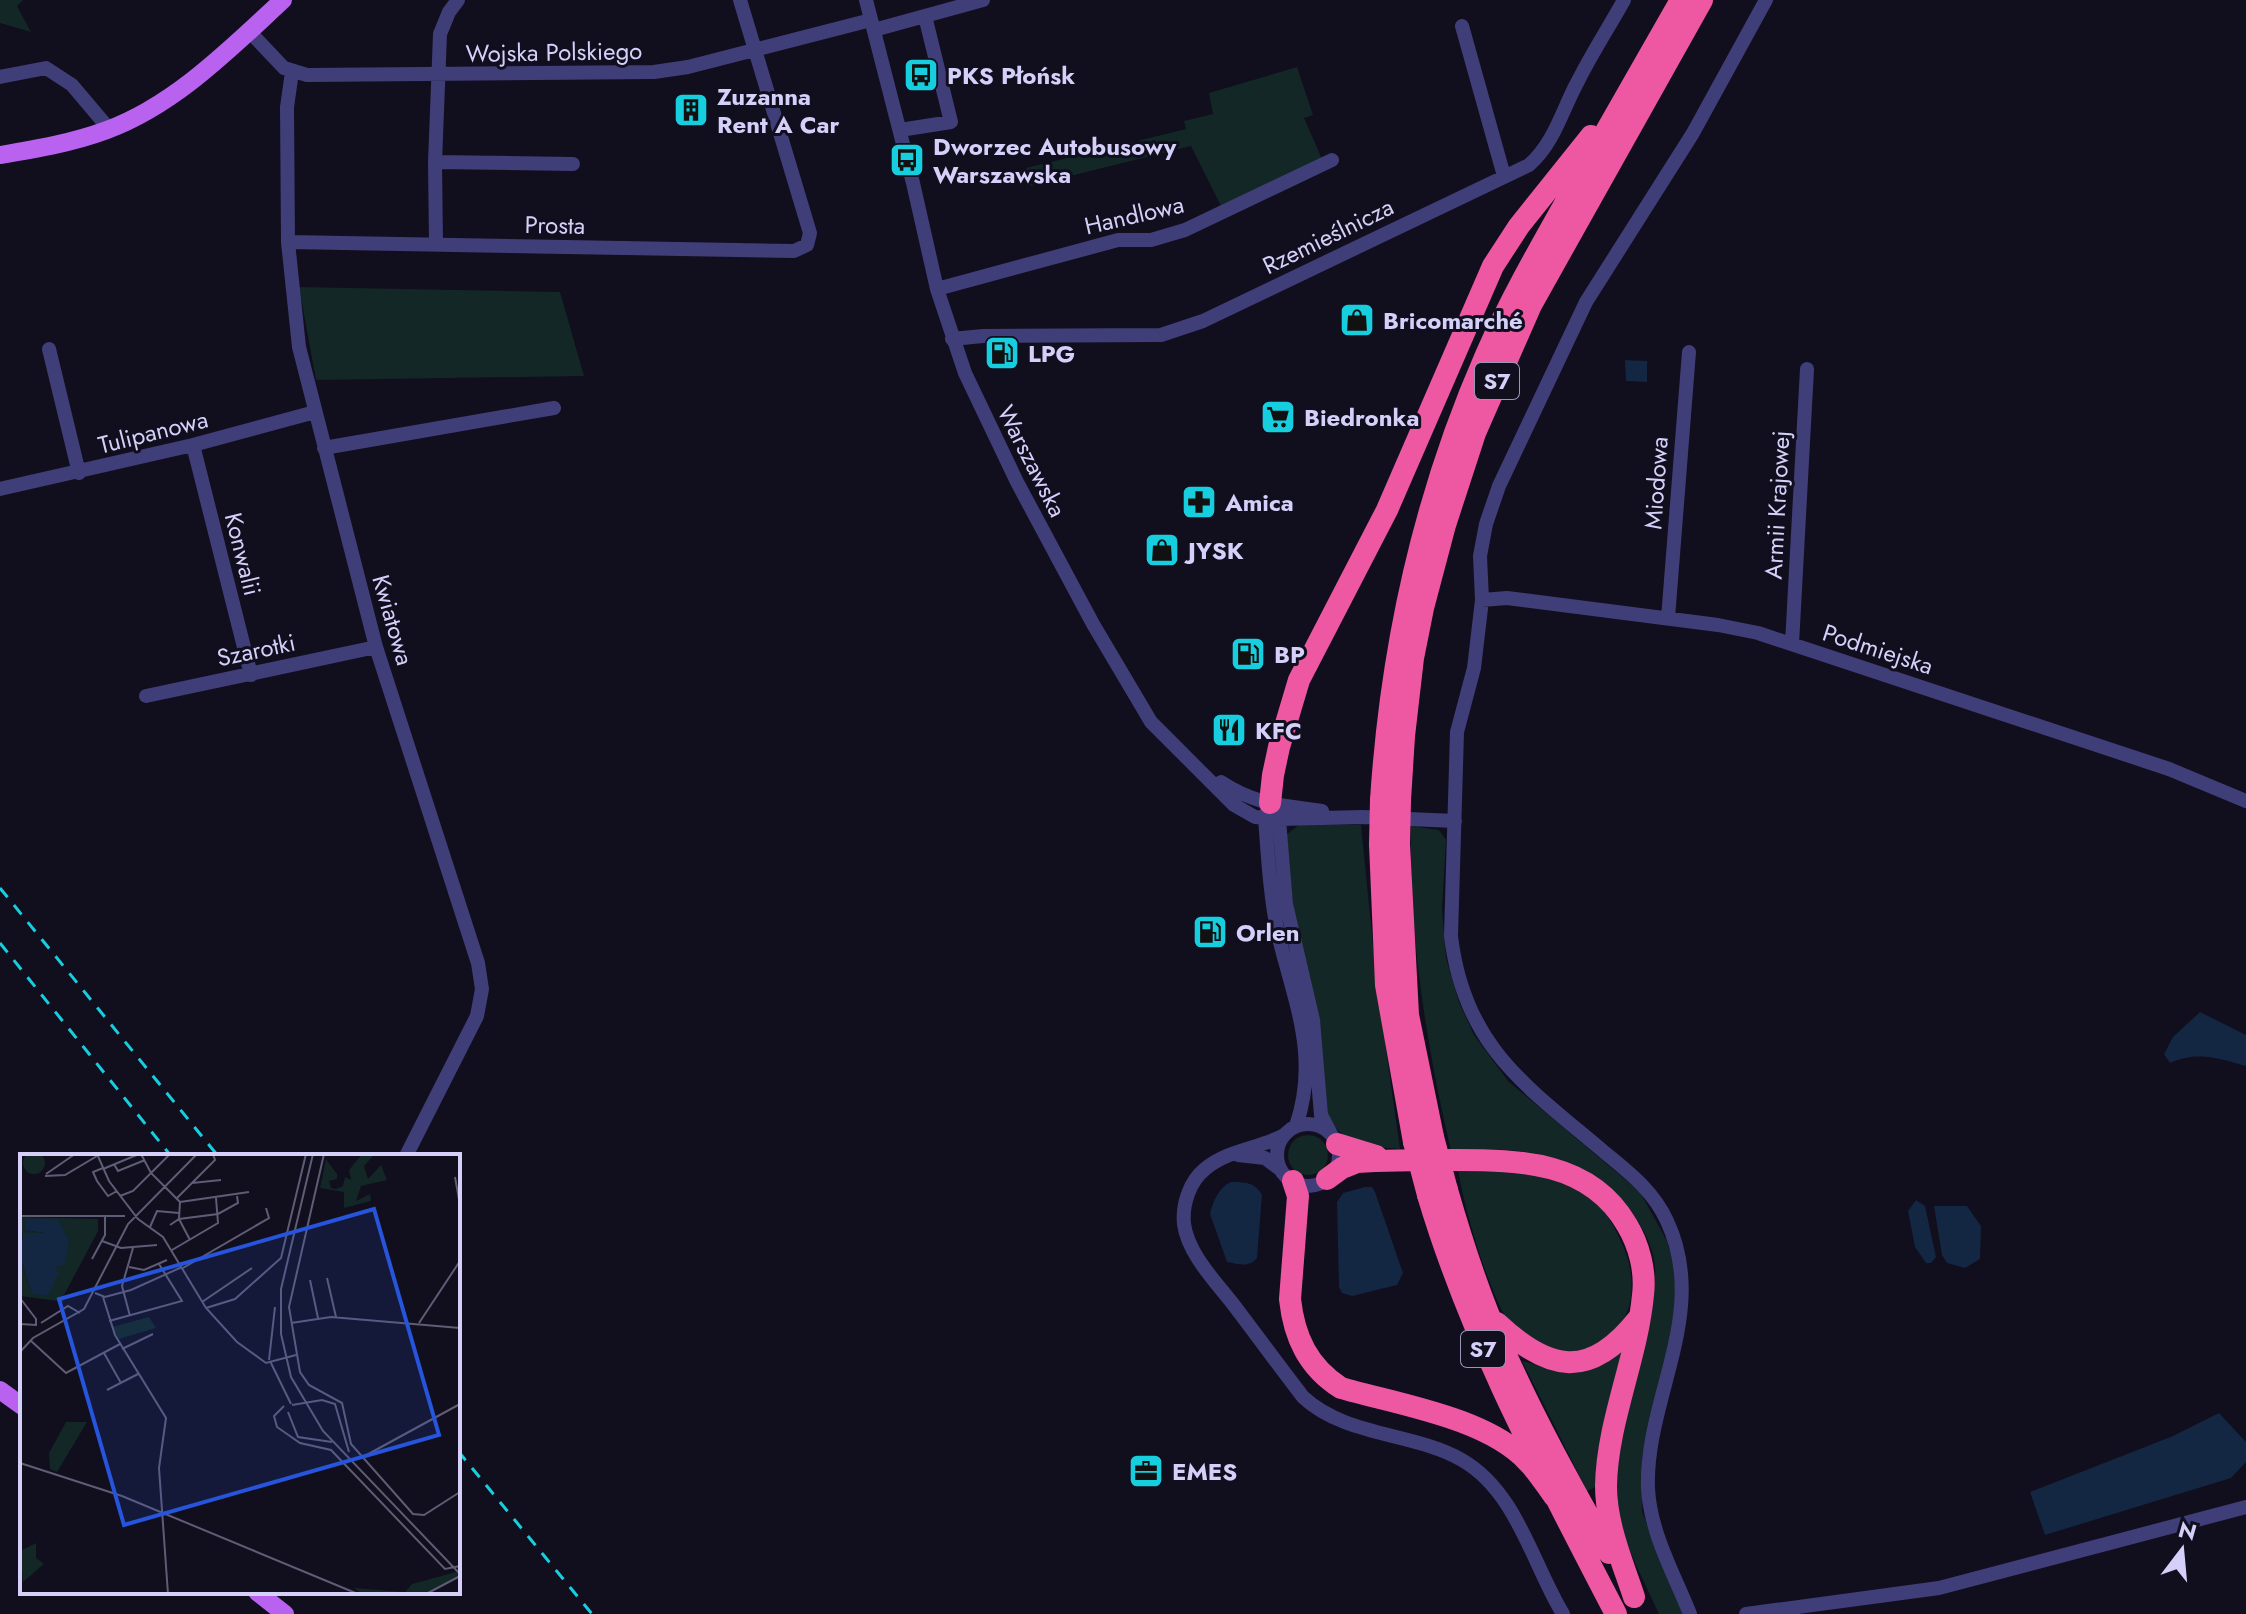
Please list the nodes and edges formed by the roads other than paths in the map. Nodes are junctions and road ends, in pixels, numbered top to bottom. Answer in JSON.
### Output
{"nodes":[{"id":1,"x":283,"y":0,"type":"edge"},
{"id":2,"x":458,"y":0,"type":"edge"},
{"id":3,"x":740,"y":0,"type":"edge"},
{"id":4,"x":866,"y":0,"type":"edge"},
{"id":5,"x":983,"y":0,"type":"edge"},
{"id":6,"x":1624,"y":0,"type":"edge"},
{"id":7,"x":1681,"y":0,"type":"edge"},
{"id":8,"x":1702,"y":0,"type":"edge"},
{"id":9,"x":1766,"y":0,"type":"edge"},
{"id":10,"x":925,"y":16,"type":"junction"},
{"id":11,"x":872,"y":25,"type":"junction"},
{"id":12,"x":1462,"y":26,"type":"dead end"},
{"id":13,"x":248,"y":30,"type":"junction"},
{"id":14,"x":755,"y":49,"type":"junction"},
{"id":15,"x":292,"y":72,"type":"junction"},
{"id":16,"x":1638,"y":74,"type":"junction"},
{"id":17,"x":437,"y":76,"type":"junction"},
{"id":18,"x":0,"y":77,"type":"edge"},
{"id":19,"x":110,"y":130,"type":"junction"},
{"id":20,"x":900,"y":130,"type":"junction"},
{"id":21,"x":0,"y":155,"type":"edge"},
{"id":22,"x":1332,"y":160,"type":"dead end"},
{"id":23,"x":435,"y":162,"type":"junction"},
{"id":24,"x":573,"y":164,"type":"dead end"},
{"id":25,"x":1504,"y":176,"type":"junction"},
{"id":26,"x":288,"y":242,"type":"junction"},
{"id":27,"x":436,"y":244,"type":"junction"},
{"id":28,"x":937,"y":289,"type":"junction"},
{"id":29,"x":952,"y":339,"type":"junction"},
{"id":30,"x":49,"y":349,"type":"dead end"},
{"id":31,"x":1689,"y":352,"type":"dead end"},
{"id":32,"x":1807,"y":369,"type":"dead end"},
{"id":33,"x":554,"y":408,"type":"dead end"},
{"id":34,"x":315,"y":412,"type":"junction"},
{"id":35,"x":193,"y":445,"type":"junction"},
{"id":36,"x":324,"y":448,"type":"junction"},
{"id":37,"x":79,"y":473,"type":"junction"},
{"id":38,"x":0,"y":489,"type":"edge"},
{"id":39,"x":1482,"y":600,"type":"junction"},
{"id":40,"x":1668,"y":618,"type":"junction"},
{"id":41,"x":1792,"y":644,"type":"junction"},
{"id":42,"x":376,"y":647,"type":"junction"},
{"id":43,"x":251,"y":675,"type":"junction"},
{"id":44,"x":146,"y":696,"type":"dead end"},
{"id":45,"x":1391,"y":800,"type":"junction"},
{"id":46,"x":2246,"y":801,"type":"edge"},
{"id":47,"x":1271,"y":814,"type":"junction"},
{"id":48,"x":1455,"y":821,"type":"junction"},
{"id":49,"x":1290,"y":1131,"type":"junction"},
{"id":50,"x":1334,"y":1139,"type":"junction"},
{"id":51,"x":407,"y":1154,"type":"edge"},
{"id":52,"x":1229,"y":1155,"type":"junction"},
{"id":53,"x":1392,"y":1160,"type":"junction"},
{"id":54,"x":1287,"y":1176,"type":"junction"},
{"id":55,"x":1327,"y":1179,"type":"junction"},
{"id":56,"x":1438,"y":1192,"type":"junction"},
{"id":57,"x":1490,"y":1317,"type":"junction"},
{"id":58,"x":1639,"y":1318,"type":"junction"},
{"id":59,"x":0,"y":1390,"type":"edge"},
{"id":60,"x":20,"y":1405,"type":"edge"},
{"id":61,"x":1554,"y":1496,"type":"junction"},
{"id":62,"x":2246,"y":1507,"type":"edge"},
{"id":63,"x":260,"y":1594,"type":"edge"},
{"id":64,"x":1638,"y":1606,"type":"edge"},
{"id":65,"x":278,"y":1607,"type":"edge"},
{"id":66,"x":1563,"y":1614,"type":"edge"},
{"id":67,"x":1616,"y":1614,"type":"edge"},
{"id":68,"x":1690,"y":1614,"type":"edge"},
{"id":69,"x":1746,"y":1614,"type":"edge"}],
"edges":[{"from":1,"to":13,"type":"main road"},
{"from":2,"to":17,"type":"street"},
{"from":3,"to":14,"type":"street"},
{"from":4,"to":11,"type":"street","name":"Warszawska"},
{"from":5,"to":10,"type":"street","name":"Wojska Polskiego"},
{"from":6,"to":25,"type":"street","name":"Rzemieślnicza"},
{"from":7,"to":16,"type":"highway","number":"S7"},
{"from":8,"to":45,"type":"highway","number":"S7"},
{"from":9,"to":39,"type":"street"},
{"from":10,"to":11,"type":"street","name":"Wojska Polskiego"},
{"from":10,"to":20,"type":"street"},
{"from":11,"to":14,"type":"street","name":"Wojska Polskiego"},
{"from":11,"to":20,"type":"street","name":"Warszawska"},
{"from":12,"to":25,"type":"street"},
{"from":13,"to":15,"type":"street"},
{"from":13,"to":19,"type":"main road"},
{"from":14,"to":17,"type":"street","name":"Wojska Polskiego"},
{"from":14,"to":27,"type":"street","name":"Prosta"},
{"from":15,"to":17,"type":"street","name":"Wojska Polskiego"},
{"from":15,"to":26,"type":"street","name":"Kwiatowa"},
{"from":16,"to":45,"type":"highway","number":"S7"},
{"from":16,"to":47,"type":"highway"},
{"from":17,"to":23,"type":"street"},
{"from":18,"to":19,"type":"street"},
{"from":19,"to":21,"type":"main road"},
{"from":20,"to":28,"type":"street","name":"Warszawska"},
{"from":22,"to":28,"type":"street","name":"Handlowa"},
{"from":23,"to":24,"type":"street"},
{"from":23,"to":27,"type":"street"},
{"from":25,"to":29,"type":"street","name":"Rzemieślnicza"},
{"from":26,"to":27,"type":"street","name":"Prosta"},
{"from":26,"to":34,"type":"street","name":"Kwiatowa"},
{"from":28,"to":29,"type":"street","name":"Warszawska"},
{"from":29,"to":47,"type":"street","name":"Warszawska"},
{"from":30,"to":37,"type":"street"},
{"from":31,"to":40,"type":"street","name":"Miodowa"},
{"from":32,"to":41,"type":"street","name":"Armii Krajowej"},
{"from":33,"to":36,"type":"street"},
{"from":34,"to":35,"type":"street","name":"Tulipanowa"},
{"from":34,"to":36,"type":"street","name":"Kwiatowa"},
{"from":35,"to":37,"type":"street","name":"Tulipanowa"},
{"from":35,"to":43,"type":"street","name":"Konwalii"},
{"from":36,"to":42,"type":"street","name":"Kwiatowa"},
{"from":37,"to":38,"type":"street","name":"Tulipanowa"},
{"from":39,"to":40,"type":"street","name":"Podmiejska"},
{"from":39,"to":48,"type":"street"},
{"from":40,"to":41,"type":"street","name":"Podmiejska"},
{"from":41,"to":46,"type":"street","name":"Podmiejska"},
{"from":42,"to":43,"type":"street","name":"Szarotki"},
{"from":42,"to":51,"type":"street","name":"Kwiatowa"},
{"from":43,"to":44,"type":"street","name":"Szarotki"},
{"from":45,"to":56,"type":"highway","number":"S7","bridge":true},
{"from":47,"to":48,"type":"street","name":"Warszawska"},
{"from":47,"to":49,"type":"street"},
{"from":47,"to":50,"type":"street"},
{"from":48,"to":68,"type":"street"},
{"from":49,"to":50,"type":"street"},
{"from":49,"to":52,"type":"street"},
{"from":49,"to":54,"type":"street"},
{"from":50,"to":53,"type":"highway"},
{"from":50,"to":55,"type":"street"},
{"from":52,"to":54,"type":"street"},
{"from":52,"to":66,"type":"street"},
{"from":53,"to":55,"type":"highway"},
{"from":53,"to":58,"type":"highway"},
{"from":54,"to":55,"type":"street"},
{"from":54,"to":61,"type":"highway"},
{"from":56,"to":57,"type":"highway","number":"S7"},
{"from":56,"to":61,"type":"highway","number":"S7"},
{"from":57,"to":58,"type":"highway"},
{"from":57,"to":64,"type":"highway","number":"S7"},
{"from":58,"to":64,"type":"highway"},
{"from":59,"to":60,"type":"main road"},
{"from":61,"to":67,"type":"highway","number":"S7"},
{"from":62,"to":69,"type":"street"},
{"from":63,"to":65,"type":"main road"}]}
